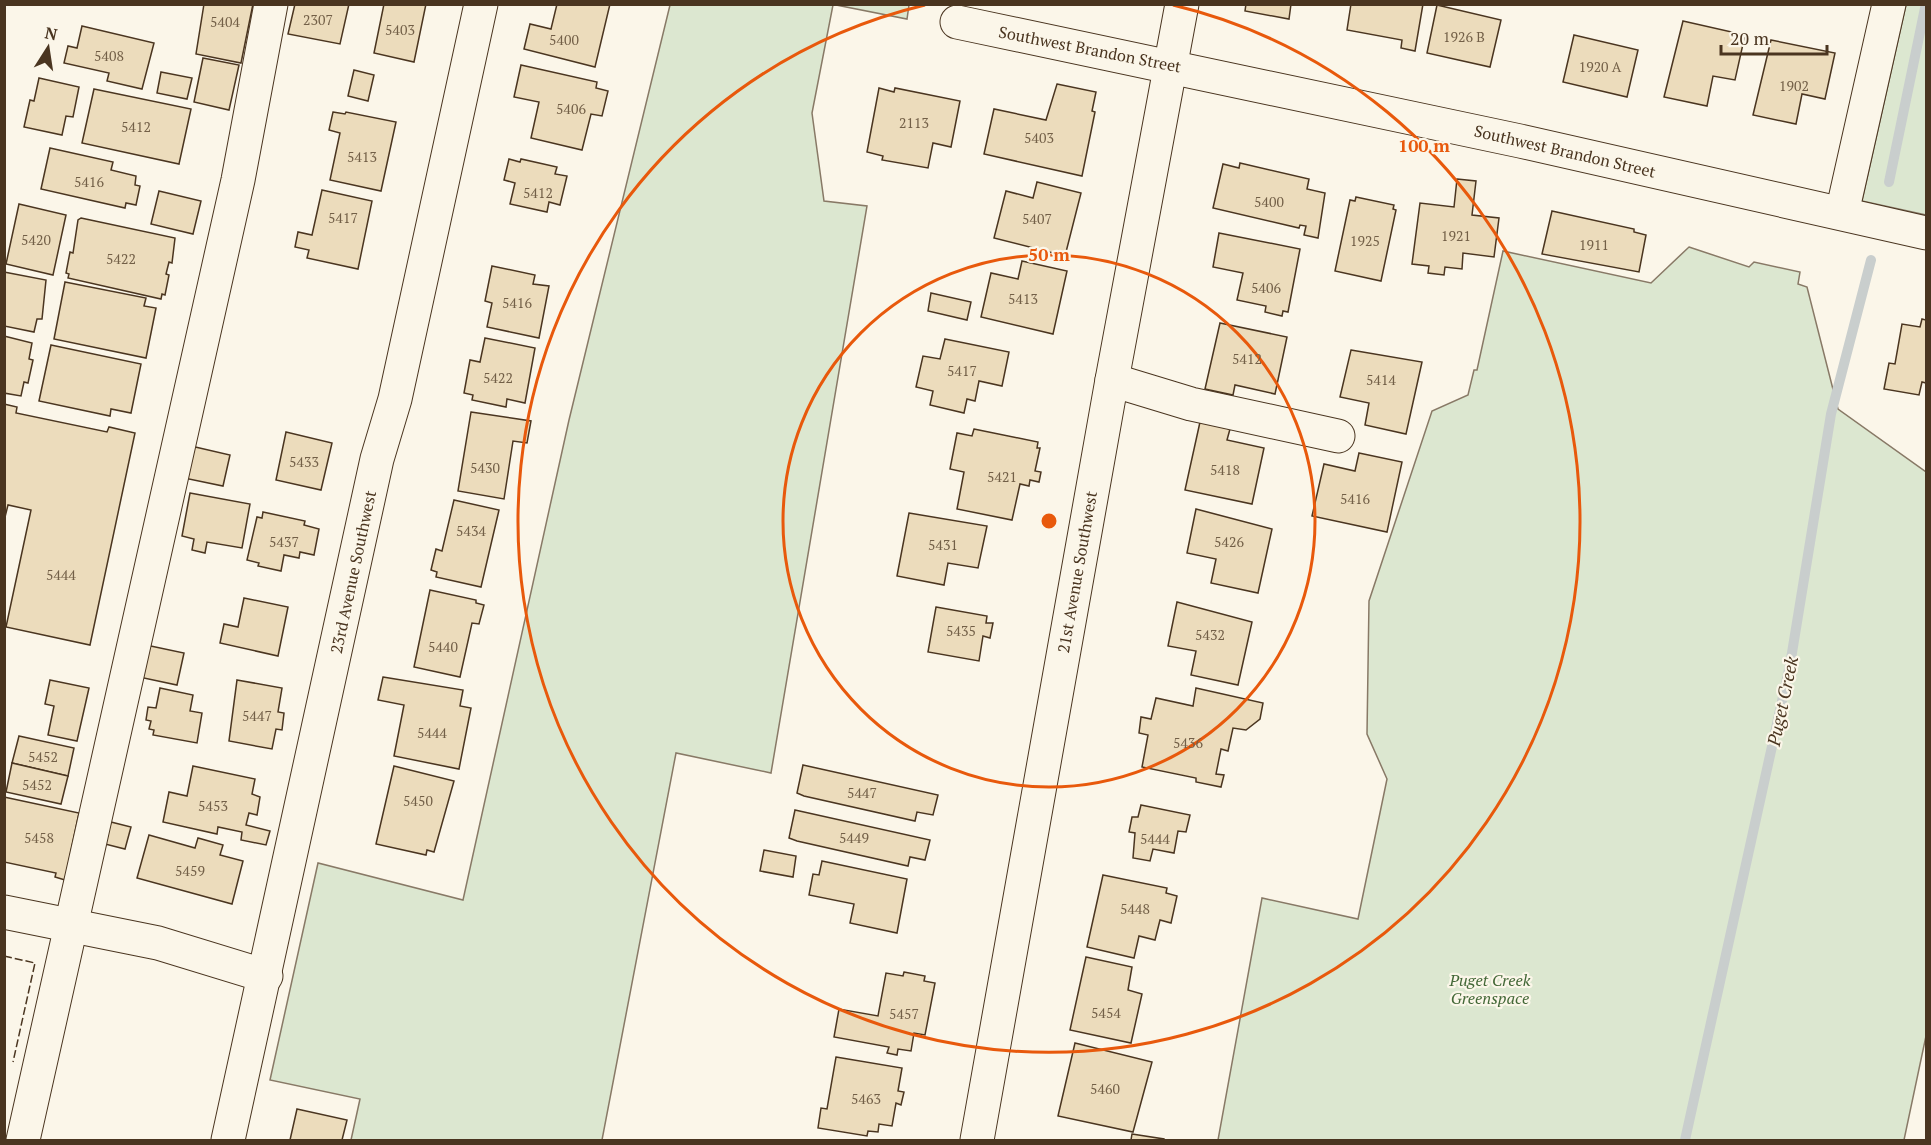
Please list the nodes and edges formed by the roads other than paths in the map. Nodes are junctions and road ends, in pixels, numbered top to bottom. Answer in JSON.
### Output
{"nodes":[{"id":1,"x":271,"y":4,"type":"edge"},
{"id":2,"x":481,"y":4,"type":"edge"},
{"id":3,"x":1182,"y":4,"type":"edge"},
{"id":4,"x":1889,"y":4,"type":"edge"},
{"id":5,"x":957,"y":22,"type":"dead end"},
{"id":6,"x":1171,"y":65,"type":"junction"},
{"id":7,"x":1842,"y":213,"type":"junction"},
{"id":8,"x":1926,"y":232,"type":"edge"},
{"id":9,"x":1112,"y":380,"type":"junction"},
{"id":10,"x":1338,"y":436,"type":"dead end"},
{"id":11,"x":4,"y":912,"type":"edge"},
{"id":12,"x":73,"y":927,"type":"junction"},
{"id":13,"x":266,"y":976,"type":"junction"},
{"id":14,"x":23,"y":1140,"type":"edge"},
{"id":15,"x":228,"y":1140,"type":"edge"},
{"id":16,"x":977,"y":1140,"type":"edge"}],
"edges":[{"from":1,"to":12,"type":"street"},
{"from":2,"to":13,"type":"street","name":"23rd Avenue Southwest"},
{"from":3,"to":6,"type":"street","name":"21st Avenue Southwest"},
{"from":4,"to":7,"type":"street"},
{"from":5,"to":6,"type":"street","name":"Southwest Brandon Street"},
{"from":6,"to":7,"type":"street","name":"Southwest Brandon Street"},
{"from":6,"to":9,"type":"street","name":"21st Avenue Southwest"},
{"from":7,"to":8,"type":"street","name":"Southwest Brandon Street"},
{"from":9,"to":10,"type":"street"},
{"from":9,"to":16,"type":"street","name":"21st Avenue Southwest"},
{"from":11,"to":12,"type":"street"},
{"from":12,"to":13,"type":"street"},
{"from":12,"to":14,"type":"street"},
{"from":13,"to":15,"type":"street","name":"23rd Avenue Southwest"}]}
